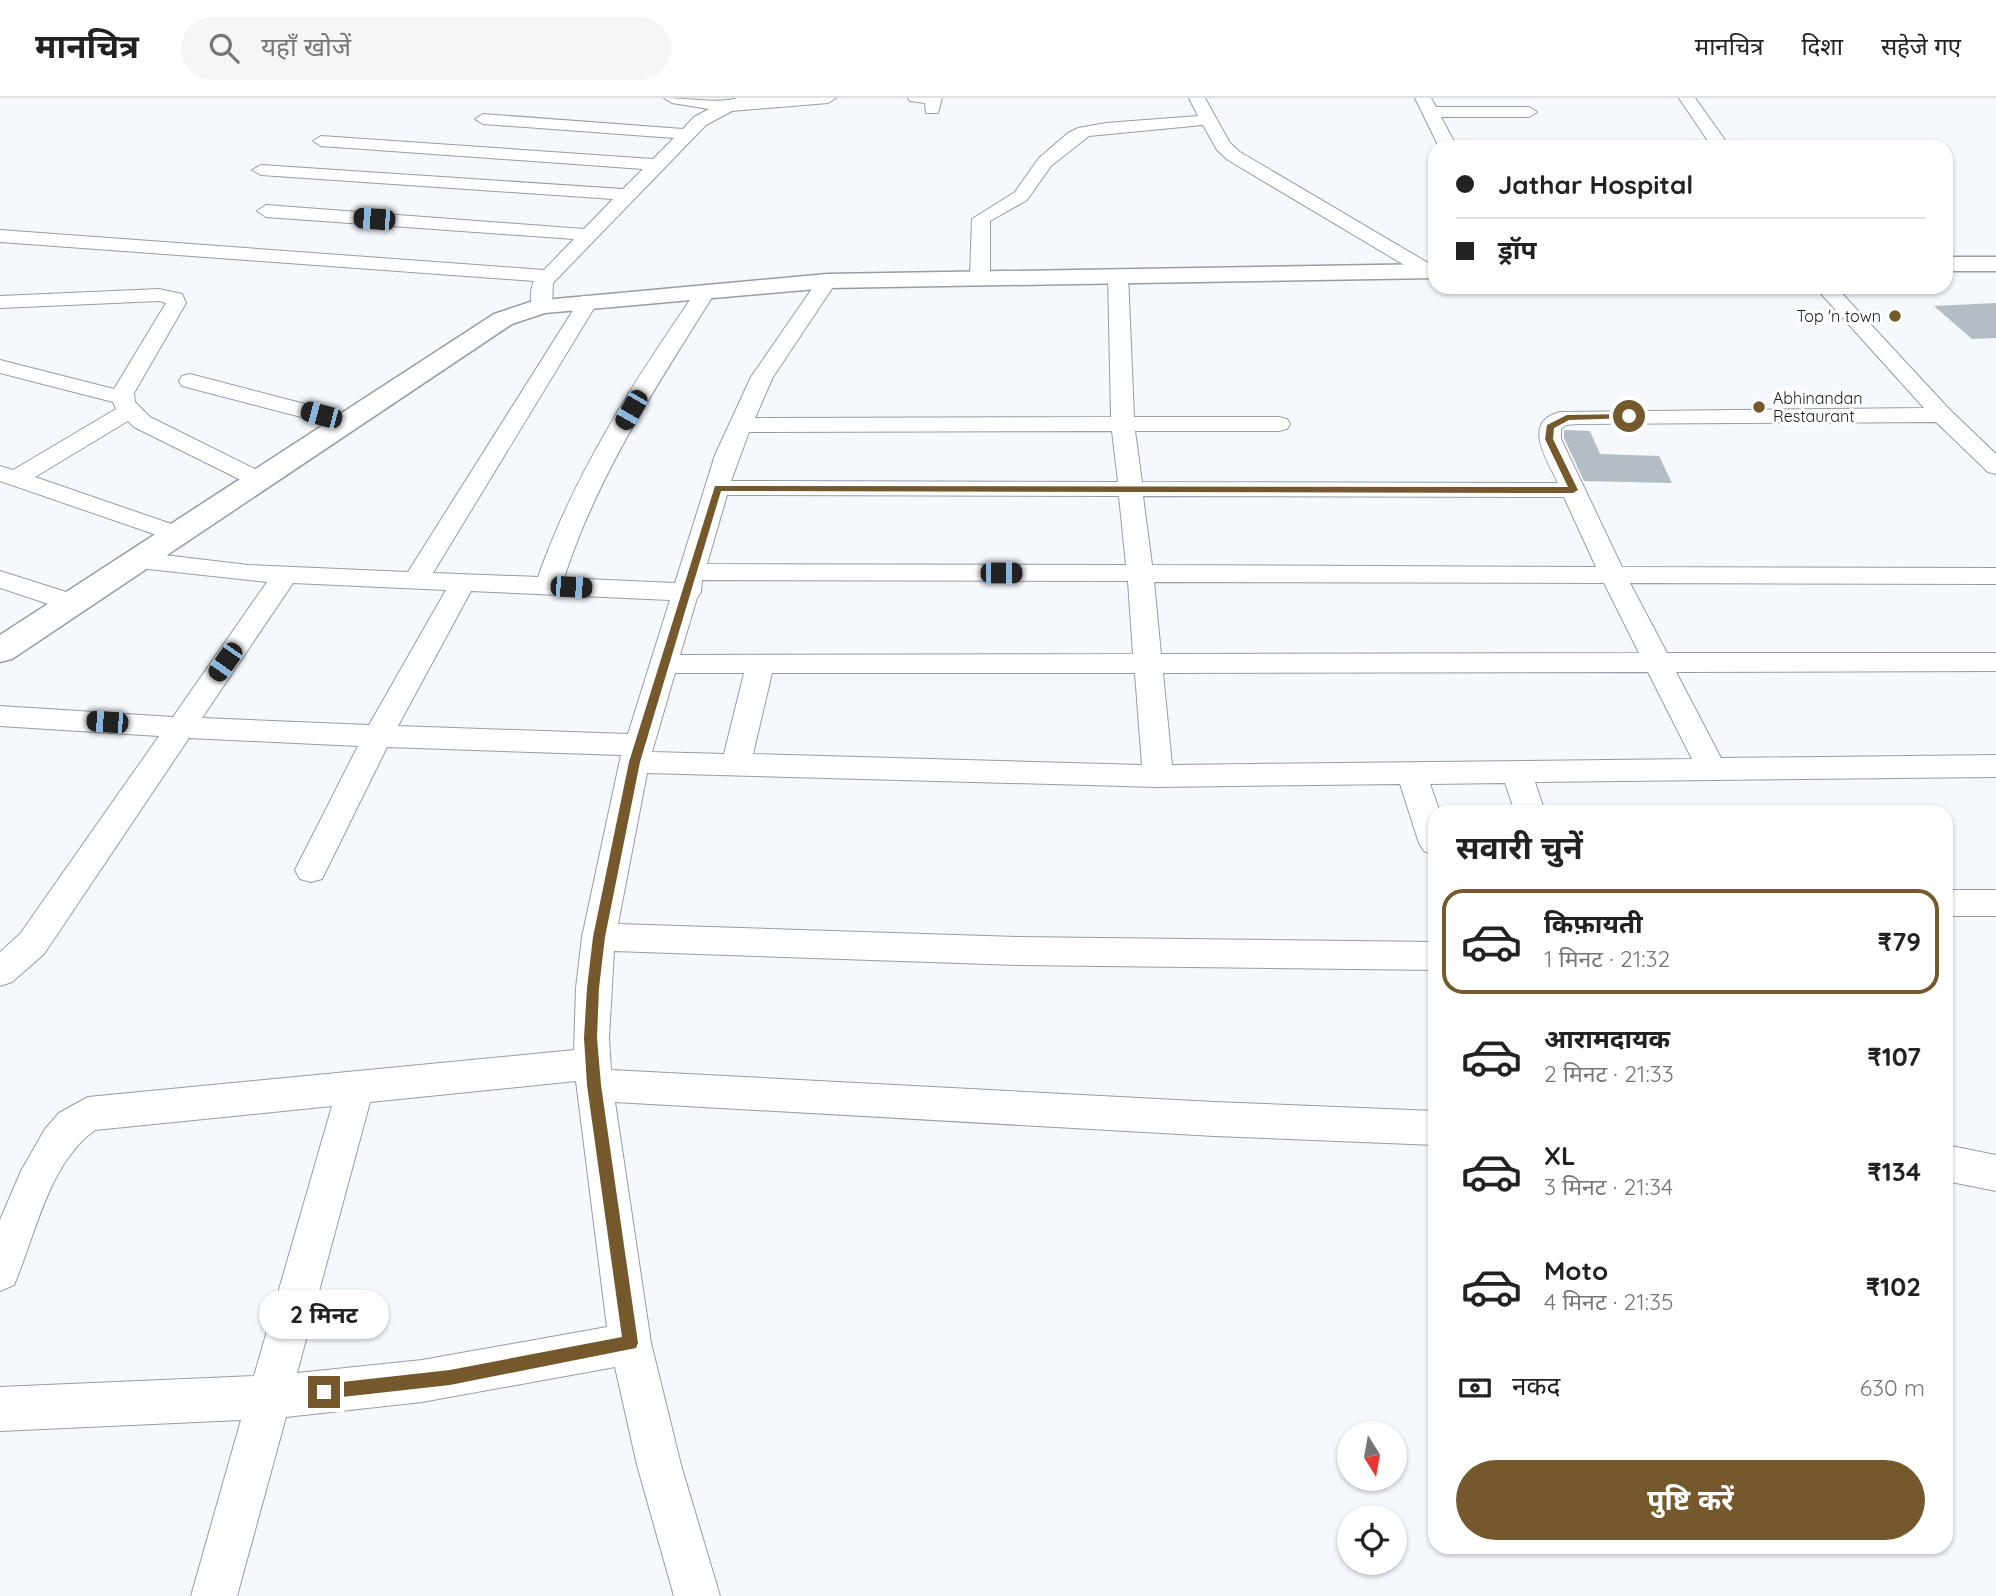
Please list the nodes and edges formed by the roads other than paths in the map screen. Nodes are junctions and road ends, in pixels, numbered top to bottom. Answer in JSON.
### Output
{"nodes":[{"id":1,"x":672,"y":98,"type":"edge"},
{"id":2,"x":751,"y":98,"type":"edge"},
{"id":3,"x":828,"y":98,"type":"edge"},
{"id":4,"x":916,"y":98,"type":"edge"},
{"id":5,"x":1197,"y":98,"type":"edge"},
{"id":6,"x":1687,"y":98,"type":"edge"},
{"id":7,"x":1426,"y":105,"type":"edge"},
{"id":8,"x":726,"y":107,"type":"junction"},
{"id":9,"x":932,"y":110,"type":"dead end"},
{"id":10,"x":1529,"y":112,"type":"dead end"},
{"id":11,"x":483,"y":119,"type":"dead end"},
{"id":12,"x":1208,"y":120,"type":"junction"},
{"id":13,"x":688,"y":134,"type":"junction"},
{"id":14,"x":1444,"y":140,"type":"edge"},
{"id":15,"x":1716,"y":140,"type":"edge"},
{"id":16,"x":321,"y":142,"type":"dead end"},
{"id":17,"x":660,"y":165,"type":"junction"},
{"id":18,"x":261,"y":170,"type":"dead end"},
{"id":19,"x":630,"y":195,"type":"junction"},
{"id":20,"x":266,"y":211,"type":"dead end"},
{"id":21,"x":590,"y":235,"type":"junction"},
{"id":22,"x":0,"y":236,"type":"edge"},
{"id":23,"x":1953,"y":264,"type":"edge"},
{"id":24,"x":1996,"y":264,"type":"edge"},
{"id":25,"x":1428,"y":269,"type":"edge"},
{"id":26,"x":1428,"y":271,"type":"edge"},
{"id":27,"x":1118,"y":275,"type":"junction"},
{"id":28,"x":550,"y":276,"type":"junction"},
{"id":29,"x":980,"y":277,"type":"junction"},
{"id":30,"x":827,"y":281,"type":"junction"},
{"id":31,"x":706,"y":291,"type":"junction"},
{"id":32,"x":1831,"y":294,"type":"edge"},
{"id":33,"x":589,"y":300,"type":"junction"},
{"id":34,"x":0,"y":302,"type":"edge"},
{"id":35,"x":542,"y":306,"type":"junction"},
{"id":36,"x":0,"y":366,"type":"edge"},
{"id":37,"x":190,"y":381,"type":"dead end"},
{"id":38,"x":126,"y":405,"type":"junction"},
{"id":39,"x":1942,"y":415,"type":"junction"},
{"id":40,"x":347,"y":422,"type":"junction"},
{"id":41,"x":1123,"y":424,"type":"junction"},
{"id":42,"x":1279,"y":424,"type":"dead end"},
{"id":43,"x":741,"y":425,"type":"junction"},
{"id":44,"x":1996,"y":467,"type":"edge"},
{"id":45,"x":8,"y":476,"type":"edge"},
{"id":46,"x":259,"y":480,"type":"junction"},
{"id":47,"x":718,"y":488,"type":"junction"},
{"id":48,"x":1129,"y":489,"type":"junction"},
{"id":49,"x":1573,"y":490,"type":"junction"},
{"id":50,"x":177,"y":534,"type":"junction"},
{"id":51,"x":139,"y":560,"type":"junction"},
{"id":52,"x":1140,"y":573,"type":"junction"},
{"id":53,"x":285,"y":575,"type":"junction"},
{"id":54,"x":1613,"y":575,"type":"junction"},
{"id":55,"x":1996,"y":576,"type":"edge"},
{"id":56,"x":0,"y":579,"type":"edge"},
{"id":57,"x":416,"y":580,"type":"junction"},
{"id":58,"x":463,"y":582,"type":"junction"},
{"id":59,"x":691,"y":582,"type":"junction"},
{"id":60,"x":548,"y":586,"type":"junction"},
{"id":61,"x":73,"y":603,"type":"junction"},
{"id":62,"x":0,"y":651,"type":"edge"},
{"id":63,"x":1996,"y":662,"type":"edge"},
{"id":64,"x":760,"y":663,"type":"junction"},
{"id":65,"x":1148,"y":663,"type":"junction"},
{"id":66,"x":1658,"y":663,"type":"junction"},
{"id":67,"x":666,"y":664,"type":"junction"},
{"id":68,"x":3,"y":720,"type":"edge"},
{"id":69,"x":180,"y":727,"type":"junction"},
{"id":70,"x":378,"y":736,"type":"junction"},
{"id":71,"x":637,"y":754,"type":"junction"},
{"id":72,"x":736,"y":765,"type":"junction"},
{"id":73,"x":1996,"y":766,"type":"edge"},
{"id":74,"x":1713,"y":771,"type":"junction"},
{"id":75,"x":1517,"y":773,"type":"junction"},
{"id":76,"x":1412,"y":774,"type":"junction"},
{"id":77,"x":1158,"y":776,"type":"junction"},
{"id":78,"x":1528,"y":805,"type":"edge"},
{"id":79,"x":1428,"y":822,"type":"edge"},
{"id":80,"x":311,"y":870,"type":"dead end"},
{"id":81,"x":1953,"y":904,"type":"edge"},
{"id":82,"x":1991,"y":910,"type":"edge"},
{"id":83,"x":599,"y":937,"type":"junction"},
{"id":84,"x":1428,"y":956,"type":"edge"},
{"id":85,"x":0,"y":972,"type":"edge"},
{"id":86,"x":593,"y":1075,"type":"junction"},
{"id":87,"x":356,"y":1087,"type":"junction"},
{"id":88,"x":1428,"y":1128,"type":"edge"},
{"id":89,"x":1953,"y":1164,"type":"edge"},
{"id":90,"x":1996,"y":1173,"type":"edge"},
{"id":91,"x":0,"y":1271,"type":"edge"},
{"id":92,"x":631,"y":1343,"type":"junction"},
{"id":93,"x":269,"y":1396,"type":"junction"},
{"id":94,"x":0,"y":1409,"type":"edge"},
{"id":95,"x":214,"y":1596,"type":"edge"},
{"id":96,"x":697,"y":1596,"type":"edge"}],
"edges":[{"from":1,"to":8,"type":"street"},
{"from":2,"to":8,"type":"street"},
{"from":3,"to":8,"type":"street"},
{"from":4,"to":9,"type":"street"},
{"from":5,"to":12,"type":"street"},
{"from":6,"to":15,"type":"street"},
{"from":7,"to":10,"type":"street"},
{"from":7,"to":14,"type":"street"},
{"from":8,"to":13,"type":"street"},
{"from":11,"to":13,"type":"street"},
{"from":12,"to":25,"type":"street"},
{"from":12,"to":29,"type":"street"},
{"from":13,"to":17,"type":"street"},
{"from":16,"to":17,"type":"street"},
{"from":17,"to":19,"type":"street"},
{"from":18,"to":19,"type":"street"},
{"from":19,"to":21,"type":"street"},
{"from":20,"to":21,"type":"street"},
{"from":21,"to":28,"type":"street"},
{"from":22,"to":28,"type":"street"},
{"from":23,"to":24,"type":"street"},
{"from":26,"to":27,"type":"street"},
{"from":27,"to":29,"type":"street"},
{"from":27,"to":41,"type":"street"},
{"from":28,"to":35,"type":"street"},
{"from":29,"to":30,"type":"street"},
{"from":30,"to":31,"type":"street"},
{"from":30,"to":43,"type":"street"},
{"from":31,"to":33,"type":"street"},
{"from":31,"to":60,"type":"street"},
{"from":32,"to":39,"type":"street"},
{"from":33,"to":35,"type":"street"},
{"from":33,"to":57,"type":"street"},
{"from":34,"to":38,"type":"street"},
{"from":35,"to":40,"type":"street"},
{"from":36,"to":38,"type":"street"},
{"from":37,"to":40,"type":"street"},
{"from":38,"to":45,"type":"street"},
{"from":38,"to":46,"type":"street"},
{"from":39,"to":44,"type":"street"},
{"from":39,"to":49,"type":"street"},
{"from":40,"to":46,"type":"street"},
{"from":41,"to":42,"type":"street"},
{"from":41,"to":43,"type":"street"},
{"from":41,"to":48,"type":"street"},
{"from":43,"to":47,"type":"street"},
{"from":45,"to":50,"type":"street"},
{"from":46,"to":50,"type":"street"},
{"from":47,"to":48,"type":"street"},
{"from":47,"to":59,"type":"street"},
{"from":48,"to":49,"type":"street"},
{"from":48,"to":52,"type":"street"},
{"from":49,"to":54,"type":"street"},
{"from":50,"to":51,"type":"street"},
{"from":51,"to":53,"type":"street"},
{"from":51,"to":61,"type":"street"},
{"from":52,"to":54,"type":"street"},
{"from":52,"to":59,"type":"street"},
{"from":52,"to":65,"type":"street"},
{"from":53,"to":57,"type":"street"},
{"from":53,"to":69,"type":"street"},
{"from":54,"to":55,"type":"street"},
{"from":54,"to":66,"type":"street"},
{"from":56,"to":61,"type":"street"},
{"from":57,"to":58,"type":"street"},
{"from":58,"to":60,"type":"street"},
{"from":58,"to":70,"type":"street"},
{"from":59,"to":60,"type":"street"},
{"from":59,"to":67,"type":"street"},
{"from":61,"to":62,"type":"street"},
{"from":63,"to":66,"type":"street"},
{"from":64,"to":65,"type":"street"},
{"from":64,"to":67,"type":"street"},
{"from":64,"to":72,"type":"street"},
{"from":65,"to":66,"type":"street"},
{"from":65,"to":77,"type":"street"},
{"from":66,"to":74,"type":"street"},
{"from":67,"to":71,"type":"street"},
{"from":68,"to":69,"type":"street"},
{"from":69,"to":70,"type":"street"},
{"from":69,"to":85,"type":"street"},
{"from":70,"to":71,"type":"street"},
{"from":70,"to":80,"type":"street"},
{"from":71,"to":72,"type":"street"},
{"from":71,"to":83,"type":"street"},
{"from":72,"to":77,"type":"street"},
{"from":73,"to":74,"type":"street"},
{"from":74,"to":75,"type":"street"},
{"from":75,"to":76,"type":"street"},
{"from":75,"to":78,"type":"street"},
{"from":76,"to":77,"type":"street"},
{"from":76,"to":79,"type":"street"},
{"from":81,"to":82,"type":"street"},
{"from":83,"to":84,"type":"street"},
{"from":83,"to":86,"type":"street"},
{"from":86,"to":87,"type":"street"},
{"from":86,"to":88,"type":"street"},
{"from":86,"to":92,"type":"street"},
{"from":87,"to":91,"type":"street"},
{"from":87,"to":93,"type":"street"},
{"from":89,"to":90,"type":"street"},
{"from":92,"to":93,"type":"street"},
{"from":92,"to":96,"type":"street"},
{"from":93,"to":94,"type":"street"},
{"from":93,"to":95,"type":"street"}]}
